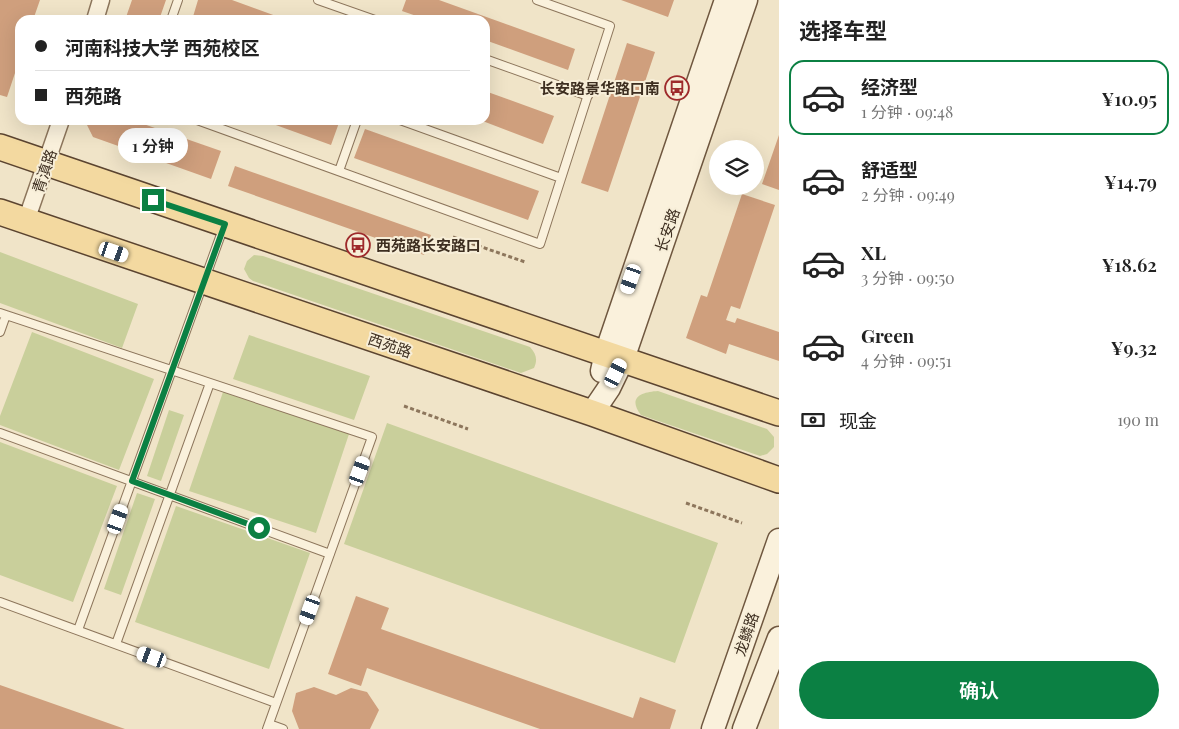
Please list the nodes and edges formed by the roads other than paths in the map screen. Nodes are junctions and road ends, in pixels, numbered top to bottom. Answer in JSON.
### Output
{"nodes":[{"id":1,"x":101,"y":0,"type":"edge"},
{"id":2,"x":178,"y":0,"type":"edge"},
{"id":3,"x":318,"y":0,"type":"edge"},
{"id":4,"x":538,"y":0,"type":"edge"},
{"id":5,"x":726,"y":0,"type":"edge"},
{"id":6,"x":746,"y":0,"type":"edge"},
{"id":7,"x":96,"y":15,"type":"edge"},
{"id":8,"x":173,"y":15,"type":"edge"},
{"id":9,"x":361,"y":15,"type":"edge"},
{"id":10,"x":490,"y":61,"type":"edge"},
{"id":11,"x":588,"y":96,"type":"junction"},
{"id":12,"x":59,"y":125,"type":"edge"},
{"id":13,"x":211,"y":125,"type":"edge"},
{"id":14,"x":354,"y":125,"type":"edge"},
{"id":15,"x":414,"y":125,"type":"edge"},
{"id":16,"x":0,"y":147,"type":"edge"},
{"id":17,"x":46,"y":163,"type":"junction"},
{"id":18,"x":339,"y":171,"type":"junction"},
{"id":19,"x":561,"y":178,"type":"junction"},
{"id":20,"x":0,"y":212,"type":"edge"},
{"id":21,"x":26,"y":221,"type":"junction"},
{"id":22,"x":225,"y":224,"type":"junction"},
{"id":23,"x":204,"y":282,"type":"junction"},
{"id":24,"x":3,"y":314,"type":"edge"},
{"id":25,"x":0,"y":332,"type":"edge"},
{"id":26,"x":615,"y":356,"type":"junction"},
{"id":27,"x":172,"y":370,"type":"junction"},
{"id":28,"x":210,"y":383,"type":"junction"},
{"id":29,"x":592,"y":413,"type":"junction"},
{"id":30,"x":779,"y":413,"type":"edge"},
{"id":31,"x":0,"y":433,"type":"edge"},
{"id":32,"x":779,"y":480,"type":"edge"},
{"id":33,"x":132,"y":481,"type":"junction"},
{"id":34,"x":170,"y":495,"type":"junction"},
{"id":35,"x":779,"y":540,"type":"edge"},
{"id":36,"x":330,"y":554,"type":"junction"},
{"id":37,"x":0,"y":602,"type":"edge"},
{"id":38,"x":78,"y":630,"type":"junction"},
{"id":39,"x":779,"y":638,"type":"edge"},
{"id":40,"x":116,"y":644,"type":"junction"},
{"id":41,"x":276,"y":703,"type":"junction"},
{"id":42,"x":268,"y":727,"type":"edge"},
{"id":43,"x":283,"y":729,"type":"edge"},
{"id":44,"x":712,"y":729,"type":"edge"},
{"id":45,"x":744,"y":729,"type":"edge"}],
"edges":[{"from":1,"to":7,"type":"street"},
{"from":2,"to":8,"type":"lane"},
{"from":3,"to":9,"type":"lane"},
{"from":4,"to":11,"type":"lane"},
{"from":5,"to":26,"type":"main road","name":"长安路"},
{"from":6,"to":26,"type":"main road","name":"长安路"},
{"from":10,"to":11,"type":"lane"},
{"from":11,"to":19,"type":"lane"},
{"from":12,"to":17,"type":"street","name":"青滇路"},
{"from":13,"to":18,"type":"lane"},
{"from":14,"to":18,"type":"lane"},
{"from":15,"to":19,"type":"lane"},
{"from":16,"to":17,"type":"main road"},
{"from":17,"to":21,"type":"street","name":"青滇路"},
{"from":17,"to":22,"type":"main road"},
{"from":18,"to":19,"type":"lane"},
{"from":20,"to":21,"type":"main road","name":"西苑路"},
{"from":21,"to":23,"type":"main road","name":"西苑路"},
{"from":22,"to":23,"type":"lane"},
{"from":22,"to":26,"type":"main road"},
{"from":23,"to":27,"type":"lane"},
{"from":23,"to":29,"type":"main road","name":"西苑路"},
{"from":24,"to":25,"type":"lane"},
{"from":24,"to":27,"type":"lane"},
{"from":26,"to":29,"type":"main road","name":"长安路"},
{"from":26,"to":30,"type":"main road"},
{"from":27,"to":28,"type":"lane"},
{"from":27,"to":33,"type":"lane"},
{"from":28,"to":34,"type":"lane"},
{"from":28,"to":36,"type":"lane"},
{"from":29,"to":32,"type":"main road","name":"西苑路"},
{"from":31,"to":33,"type":"lane"},
{"from":33,"to":34,"type":"lane"},
{"from":33,"to":38,"type":"lane"},
{"from":34,"to":36,"type":"lane"},
{"from":34,"to":40,"type":"lane"},
{"from":35,"to":44,"type":"main road","name":"龙鳞路"},
{"from":36,"to":41,"type":"lane"},
{"from":37,"to":38,"type":"lane"},
{"from":38,"to":40,"type":"lane"},
{"from":39,"to":45,"type":"main road"},
{"from":40,"to":41,"type":"lane"},
{"from":41,"to":42,"type":"lane"},
{"from":42,"to":43,"type":"lane"}]}
